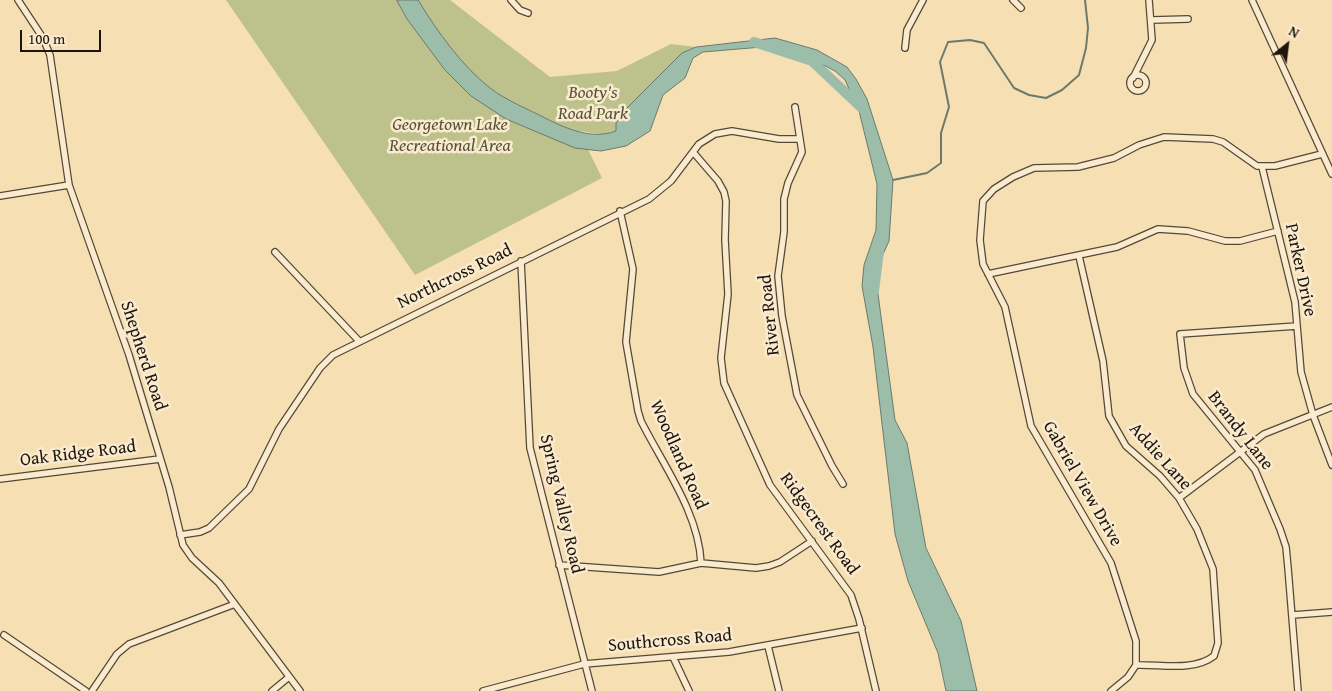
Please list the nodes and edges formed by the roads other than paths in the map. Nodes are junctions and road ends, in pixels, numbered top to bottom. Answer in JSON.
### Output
{"nodes":[{"id":1,"x":18,"y":0,"type":"edge"},
{"id":2,"x":511,"y":0,"type":"edge"},
{"id":3,"x":923,"y":0,"type":"edge"},
{"id":4,"x":1013,"y":0,"type":"edge"},
{"id":5,"x":1149,"y":0,"type":"edge"},
{"id":6,"x":1252,"y":0,"type":"edge"},
{"id":7,"x":1021,"y":8,"type":"dead end"},
{"id":8,"x":528,"y":13,"type":"dead end"},
{"id":9,"x":1188,"y":19,"type":"dead end"},
{"id":10,"x":1152,"y":20,"type":"junction"},
{"id":11,"x":905,"y":48,"type":"dead end"},
{"id":12,"x":1133,"y":78,"type":"dead end"},
{"id":13,"x":795,"y":107,"type":"dead end"},
{"id":14,"x":800,"y":138,"type":"junction"},
{"id":15,"x":693,"y":152,"type":"junction"},
{"id":16,"x":1322,"y":154,"type":"junction"},
{"id":17,"x":1262,"y":167,"type":"junction"},
{"id":18,"x":1332,"y":174,"type":"edge"},
{"id":19,"x":69,"y":185,"type":"junction"},
{"id":20,"x":0,"y":196,"type":"edge"},
{"id":21,"x":620,"y":211,"type":"junction"},
{"id":22,"x":1278,"y":231,"type":"junction"},
{"id":23,"x":274,"y":252,"type":"dead end"},
{"id":24,"x":1079,"y":256,"type":"junction"},
{"id":25,"x":521,"y":261,"type":"junction"},
{"id":26,"x":988,"y":274,"type":"junction"},
{"id":27,"x":1297,"y":326,"type":"junction"},
{"id":28,"x":359,"y":341,"type":"junction"},
{"id":29,"x":1332,"y":407,"type":"edge"},
{"id":30,"x":1313,"y":415,"type":"junction"},
{"id":31,"x":1239,"y":452,"type":"junction"},
{"id":32,"x":160,"y":459,"type":"junction"},
{"id":33,"x":1332,"y":465,"type":"edge"},
{"id":34,"x":0,"y":479,"type":"edge"},
{"id":35,"x":843,"y":484,"type":"dead end"},
{"id":36,"x":1179,"y":498,"type":"junction"},
{"id":37,"x":180,"y":535,"type":"junction"},
{"id":38,"x":812,"y":541,"type":"junction"},
{"id":39,"x":701,"y":563,"type":"junction"},
{"id":40,"x":559,"y":565,"type":"junction"},
{"id":41,"x":235,"y":604,"type":"junction"},
{"id":42,"x":1332,"y":612,"type":"edge"},
{"id":43,"x":1293,"y":615,"type":"junction"},
{"id":44,"x":862,"y":628,"type":"junction"},
{"id":45,"x":4,"y":635,"type":"dead end"},
{"id":46,"x":768,"y":646,"type":"junction"},
{"id":47,"x":673,"y":657,"type":"junction"},
{"id":48,"x":584,"y":664,"type":"junction"},
{"id":49,"x":1136,"y":664,"type":"junction"},
{"id":50,"x":289,"y":677,"type":"junction"},
{"id":51,"x":86,"y":691,"type":"edge"},
{"id":52,"x":92,"y":691,"type":"edge"},
{"id":53,"x":272,"y":691,"type":"edge"},
{"id":54,"x":300,"y":691,"type":"edge"},
{"id":55,"x":483,"y":691,"type":"edge"},
{"id":56,"x":592,"y":691,"type":"edge"},
{"id":57,"x":689,"y":691,"type":"edge"},
{"id":58,"x":779,"y":691,"type":"edge"},
{"id":59,"x":876,"y":691,"type":"edge"},
{"id":60,"x":1111,"y":691,"type":"edge"},
{"id":61,"x":1298,"y":691,"type":"edge"}],
"edges":[{"from":1,"to":19,"type":"street","name":"Shepherd Road"},
{"from":2,"to":8,"type":"street"},
{"from":3,"to":11,"type":"street"},
{"from":4,"to":7,"type":"street"},
{"from":5,"to":10,"type":"street"},
{"from":6,"to":16,"type":"street"},
{"from":9,"to":10,"type":"street"},
{"from":10,"to":12,"type":"street"},
{"from":13,"to":14,"type":"street","name":"River Road"},
{"from":14,"to":15,"type":"street","name":"Northcross Road"},
{"from":14,"to":35,"type":"street","name":"River Road"},
{"from":15,"to":21,"type":"street","name":"Northcross Road"},
{"from":15,"to":38,"type":"street","name":"Ridgecrest Road"},
{"from":16,"to":17,"type":"street"},
{"from":16,"to":18,"type":"street"},
{"from":17,"to":22,"type":"street","name":"Parker Drive"},
{"from":17,"to":26,"type":"street","name":"Gabriel View Drive"},
{"from":19,"to":20,"type":"street"},
{"from":19,"to":32,"type":"street","name":"Shepherd Road"},
{"from":21,"to":25,"type":"street","name":"Northcross Road"},
{"from":21,"to":39,"type":"street","name":"Woodland Road"},
{"from":22,"to":24,"type":"street"},
{"from":22,"to":27,"type":"street","name":"Parker Drive"},
{"from":23,"to":28,"type":"street"},
{"from":24,"to":26,"type":"street"},
{"from":24,"to":36,"type":"street","name":"Addie Lane"},
{"from":25,"to":28,"type":"street","name":"Northcross Road"},
{"from":25,"to":40,"type":"street","name":"Spring Valley Road"},
{"from":26,"to":49,"type":"street","name":"Gabriel View Drive"},
{"from":27,"to":30,"type":"street","name":"Parker Drive"},
{"from":27,"to":31,"type":"street","name":"Brandy Lane"},
{"from":28,"to":37,"type":"street","name":"Northcross Road"},
{"from":29,"to":30,"type":"street"},
{"from":30,"to":31,"type":"street"},
{"from":30,"to":33,"type":"street","name":"Parker Drive"},
{"from":31,"to":36,"type":"street"},
{"from":31,"to":43,"type":"street","name":"Brandy Lane"},
{"from":32,"to":34,"type":"street","name":"Oak Ridge Road"},
{"from":32,"to":37,"type":"street","name":"Shepherd Road"},
{"from":36,"to":49,"type":"street","name":"Addie Lane"},
{"from":37,"to":41,"type":"street","name":"Shepherd Road"},
{"from":38,"to":39,"type":"street"},
{"from":38,"to":44,"type":"street","name":"Ridgecrest Road"},
{"from":39,"to":40,"type":"street"},
{"from":40,"to":48,"type":"street","name":"Spring Valley Road"},
{"from":41,"to":50,"type":"street","name":"Shepherd Road"},
{"from":41,"to":52,"type":"street"},
{"from":42,"to":43,"type":"street"},
{"from":43,"to":61,"type":"street","name":"Brandy Lane"},
{"from":44,"to":46,"type":"street","name":"Southcross Road"},
{"from":44,"to":59,"type":"street","name":"Ridgecrest Road"},
{"from":45,"to":51,"type":"street"},
{"from":46,"to":47,"type":"street","name":"Southcross Road"},
{"from":46,"to":58,"type":"street"},
{"from":47,"to":48,"type":"street","name":"Southcross Road"},
{"from":47,"to":57,"type":"street"},
{"from":48,"to":55,"type":"street","name":"Southcross Road"},
{"from":48,"to":56,"type":"street","name":"Spring Valley Road"},
{"from":49,"to":60,"type":"street"},
{"from":50,"to":53,"type":"street"},
{"from":50,"to":54,"type":"street","name":"Shepherd Road"}]}
